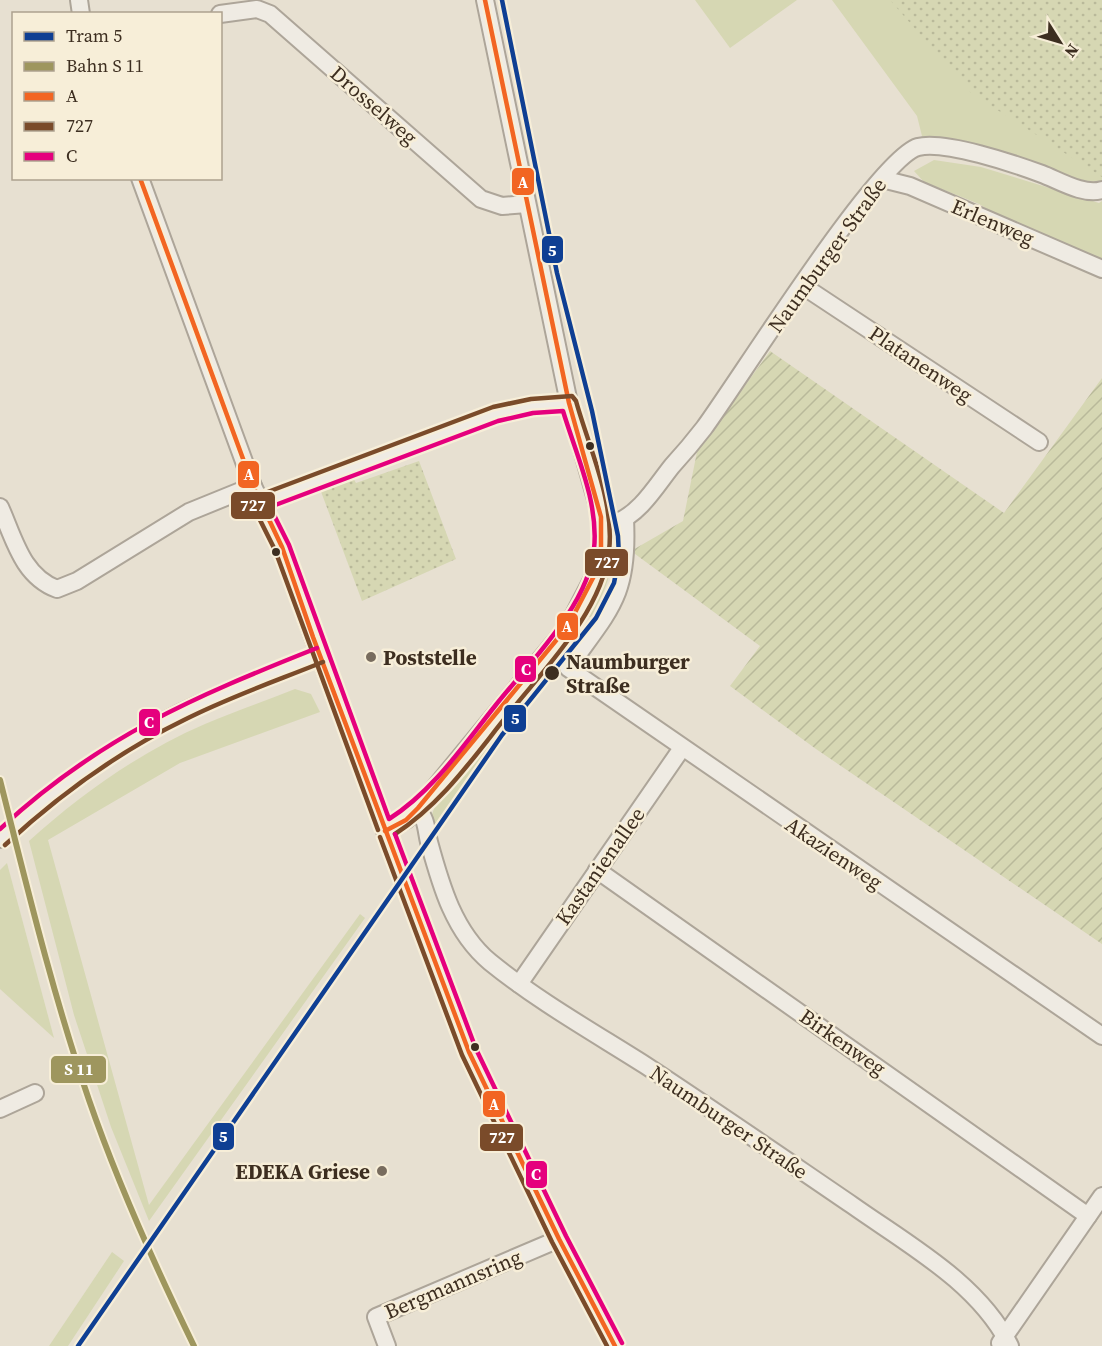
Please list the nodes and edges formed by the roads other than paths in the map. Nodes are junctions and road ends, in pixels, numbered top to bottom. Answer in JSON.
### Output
{"nodes":[{"id":1,"x":485,"y":0,"type":"edge"},
{"id":2,"x":222,"y":14,"type":"edge"},
{"id":3,"x":882,"y":179,"type":"junction"},
{"id":4,"x":141,"y":180,"type":"edge"},
{"id":5,"x":1102,"y":190,"type":"edge"},
{"id":6,"x":527,"y":204,"type":"junction"},
{"id":7,"x":1102,"y":269,"type":"edge"},
{"id":8,"x":803,"y":286,"type":"junction"},
{"id":9,"x":569,"y":403,"type":"junction"},
{"id":10,"x":1039,"y":442,"type":"dead end"},
{"id":11,"x":253,"y":486,"type":"junction"},
{"id":12,"x":260,"y":503,"type":"junction"},
{"id":13,"x":0,"y":507,"type":"edge"},
{"id":14,"x":625,"y":519,"type":"junction"},
{"id":15,"x":603,"y":527,"type":"junction"},
{"id":16,"x":320,"y":655,"type":"junction"},
{"id":17,"x":682,"y":748,"type":"junction"},
{"id":18,"x":417,"y":809,"type":"junction"},
{"id":19,"x":386,"y":831,"type":"junction"},
{"id":20,"x":0,"y":839,"type":"edge"},
{"id":21,"x":597,"y":870,"type":"junction"},
{"id":22,"x":519,"y":984,"type":"junction"},
{"id":23,"x":1102,"y":1036,"type":"edge"},
{"id":24,"x":35,"y":1093,"type":"dead end"},
{"id":25,"x":0,"y":1109,"type":"edge"},
{"id":26,"x":1102,"y":1196,"type":"edge"},
{"id":27,"x":1088,"y":1216,"type":"junction"},
{"id":28,"x":559,"y":1239,"type":"junction"},
{"id":29,"x":1004,"y":1343,"type":"edge"},
{"id":30,"x":387,"y":1346,"type":"edge"},
{"id":31,"x":615,"y":1346,"type":"edge"}],
"edges":[{"from":1,"to":6,"type":"street"},
{"from":2,"to":6,"type":"street","name":"Drosselweg"},
{"from":3,"to":5,"type":"street","name":"Naumburger Straße"},
{"from":3,"to":7,"type":"street","name":"Erlenweg"},
{"from":3,"to":8,"type":"street","name":"Naumburger Straße"},
{"from":4,"to":11,"type":"street"},
{"from":6,"to":9,"type":"street"},
{"from":8,"to":10,"type":"street","name":"Platanenweg"},
{"from":8,"to":14,"type":"street","name":"Naumburger Straße"},
{"from":9,"to":12,"type":"street"},
{"from":9,"to":15,"type":"street"},
{"from":11,"to":12,"type":"street"},
{"from":11,"to":13,"type":"street"},
{"from":12,"to":16,"type":"street"},
{"from":14,"to":15,"type":"street","name":"Naumburger Straße"},
{"from":14,"to":17,"type":"street","name":"Akazienweg"},
{"from":15,"to":18,"type":"street"},
{"from":16,"to":19,"type":"street"},
{"from":16,"to":20,"type":"street"},
{"from":17,"to":21,"type":"street","name":"Kastanienallee"},
{"from":17,"to":23,"type":"street","name":"Akazienweg"},
{"from":18,"to":19,"type":"street"},
{"from":18,"to":22,"type":"street","name":"Naumburger Straße"},
{"from":19,"to":28,"type":"street"},
{"from":21,"to":22,"type":"street","name":"Kastanienallee"},
{"from":21,"to":27,"type":"street","name":"Birkenweg"},
{"from":22,"to":29,"type":"street","name":"Naumburger Straße"},
{"from":24,"to":25,"type":"street"},
{"from":26,"to":27,"type":"street"},
{"from":27,"to":29,"type":"street"},
{"from":28,"to":30,"type":"street","name":"Bergmannsring"},
{"from":28,"to":31,"type":"street"}]}
